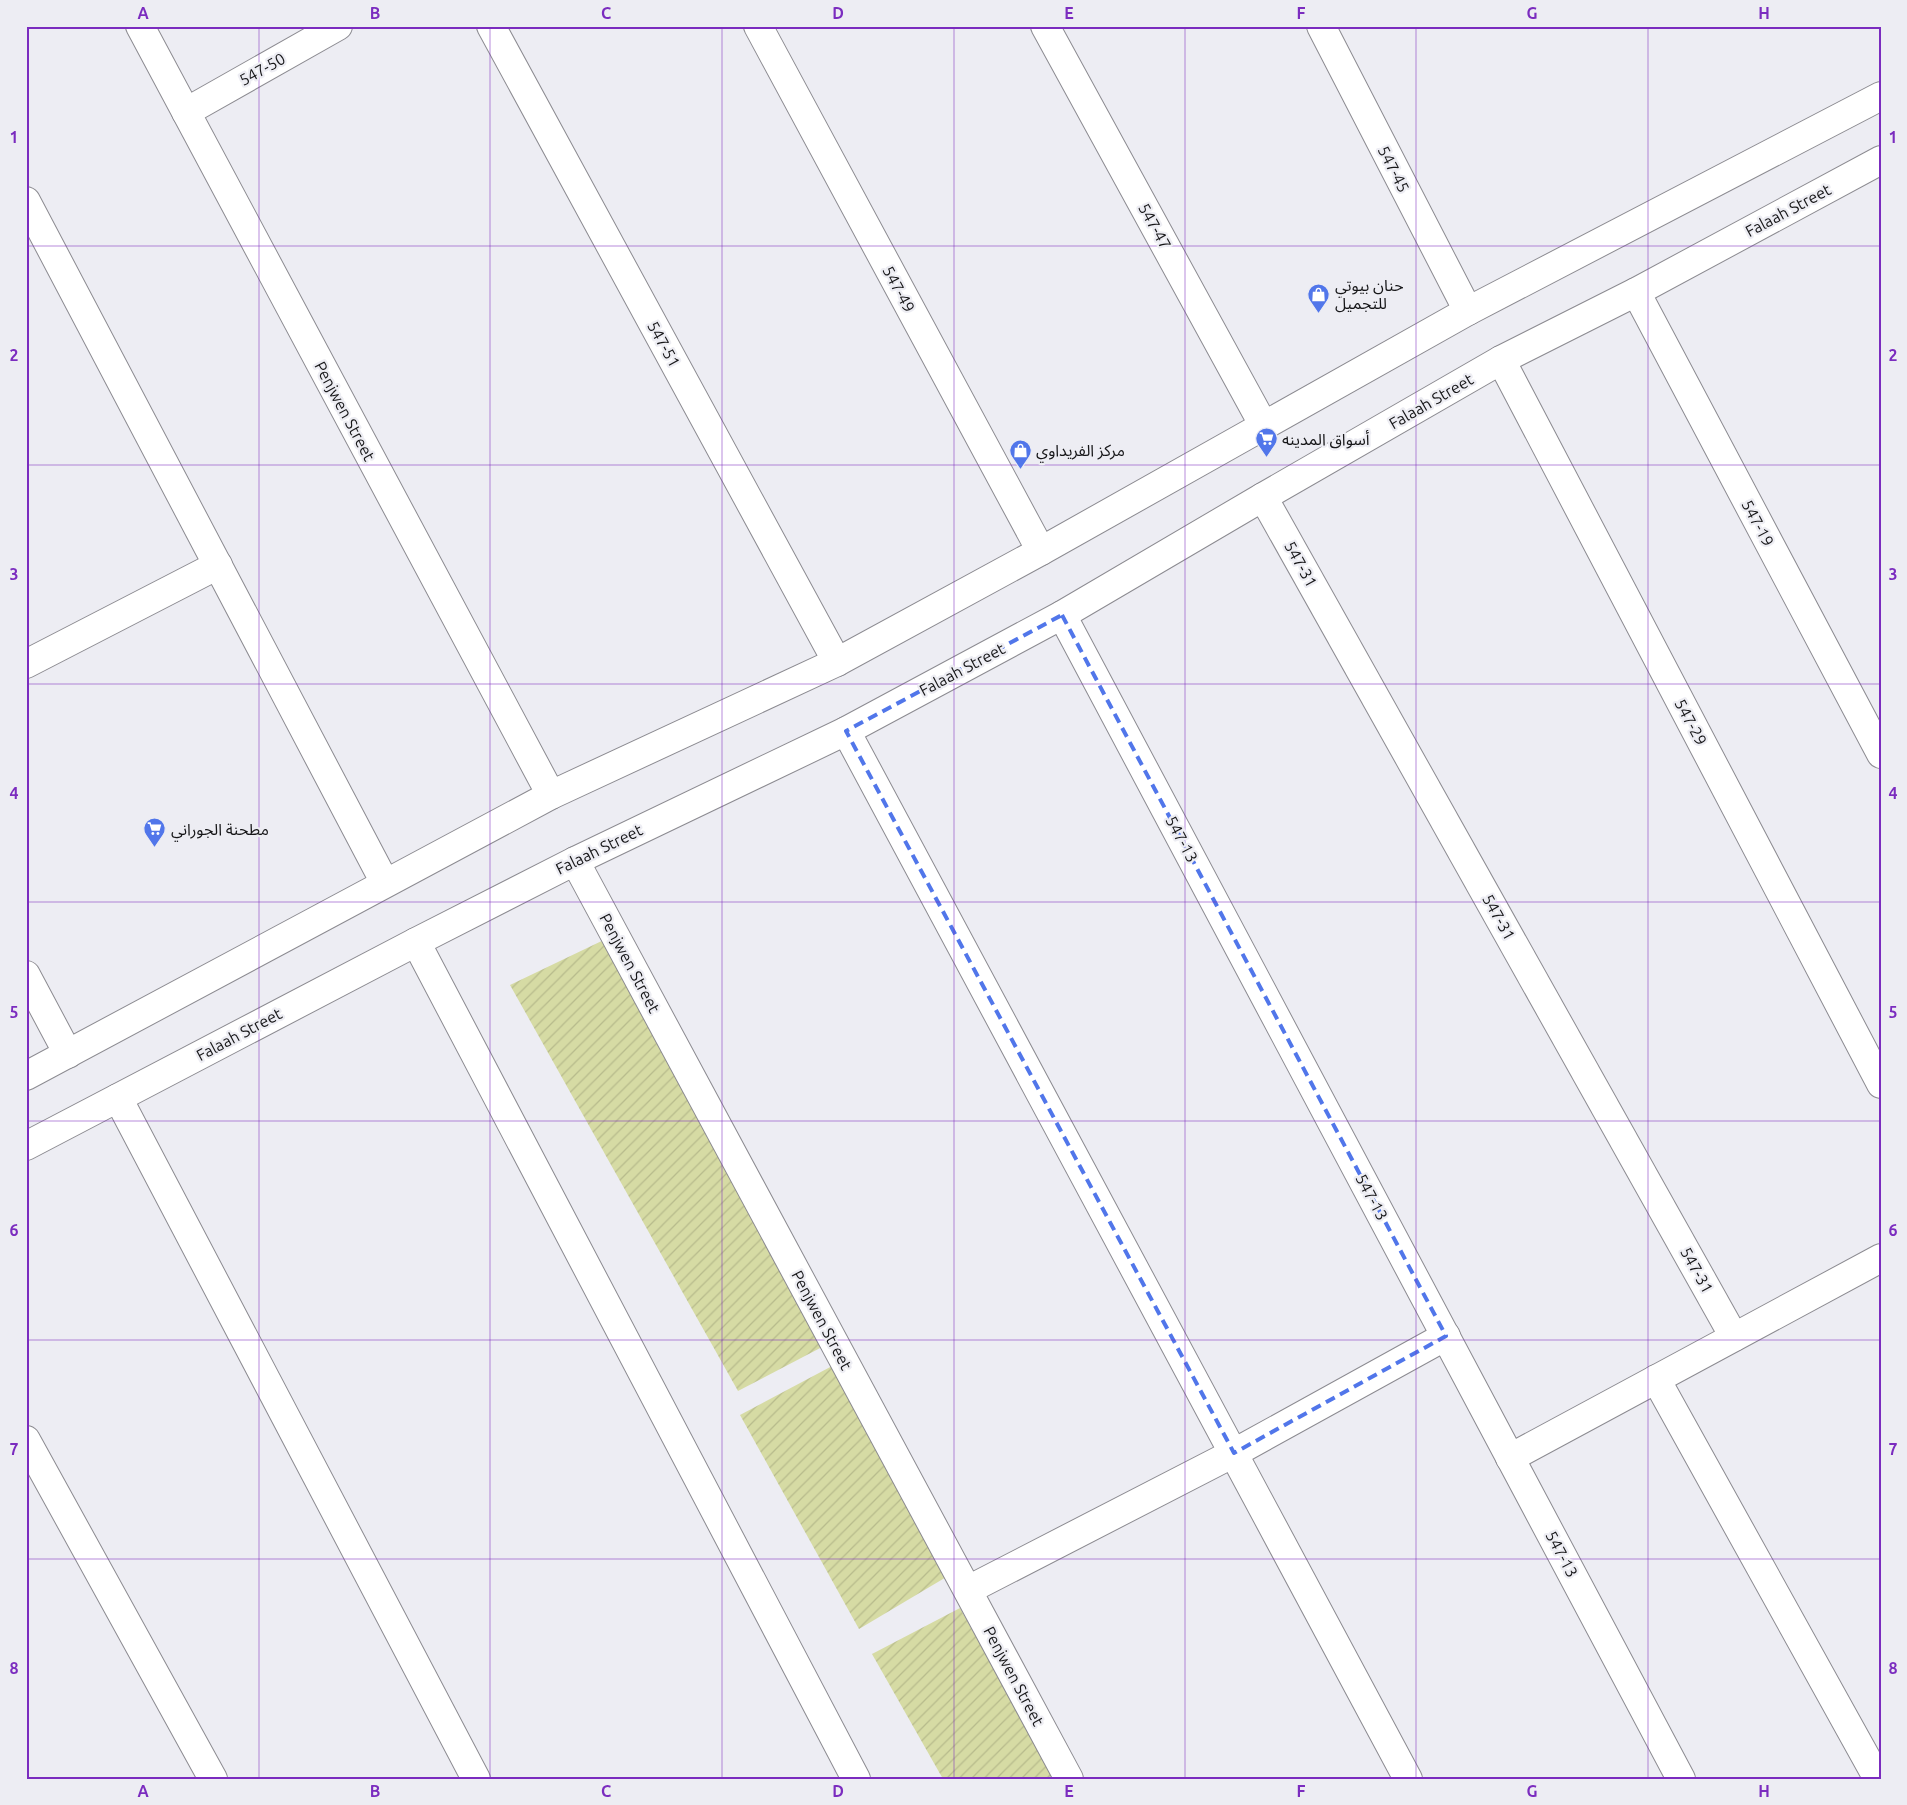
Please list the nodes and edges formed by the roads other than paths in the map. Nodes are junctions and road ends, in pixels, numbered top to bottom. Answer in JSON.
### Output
{"nodes":[{"id":1,"x":140,"y":26,"type":"edge"},
{"id":2,"x":338,"y":26,"type":"edge"},
{"id":3,"x":491,"y":26,"type":"edge"},
{"id":4,"x":758,"y":26,"type":"edge"},
{"id":5,"x":1045,"y":26,"type":"edge"},
{"id":6,"x":1321,"y":26,"type":"edge"},
{"id":7,"x":1881,"y":96,"type":"edge"},
{"id":8,"x":186,"y":112,"type":"junction"},
{"id":9,"x":1881,"y":160,"type":"edge"},
{"id":10,"x":26,"y":201,"type":"edge"},
{"id":11,"x":1636,"y":292,"type":"junction"},
{"id":12,"x":1468,"y":311,"type":"junction"},
{"id":13,"x":1502,"y":360,"type":"junction"},
{"id":14,"x":1264,"y":426,"type":"junction"},
{"id":15,"x":1263,"y":497,"type":"junction"},
{"id":16,"x":1041,"y":551,"type":"junction"},
{"id":17,"x":218,"y":565,"type":"junction"},
{"id":18,"x":1062,"y":615,"type":"junction"},
{"id":19,"x":837,"y":662,"type":"junction"},
{"id":20,"x":26,"y":664,"type":"edge"},
{"id":21,"x":846,"y":730,"type":"junction"},
{"id":22,"x":1881,"y":754,"type":"edge"},
{"id":23,"x":551,"y":795,"type":"junction"},
{"id":24,"x":575,"y":860,"type":"junction"},
{"id":25,"x":385,"y":883,"type":"junction"},
{"id":26,"x":416,"y":942,"type":"junction"},
{"id":27,"x":26,"y":975,"type":"edge"},
{"id":28,"x":68,"y":1054,"type":"junction"},
{"id":29,"x":26,"y":1076,"type":"edge"},
{"id":30,"x":1881,"y":1084,"type":"edge"},
{"id":31,"x":118,"y":1098,"type":"junction"},
{"id":32,"x":26,"y":1146,"type":"edge"},
{"id":33,"x":1877,"y":1269,"type":"edge"},
{"id":34,"x":1446,"y":1336,"type":"junction"},
{"id":35,"x":1734,"y":1337,"type":"junction"},
{"id":36,"x":1656,"y":1379,"type":"junction"},
{"id":37,"x":26,"y":1440,"type":"edge"},
{"id":38,"x":1234,"y":1453,"type":"junction"},
{"id":39,"x":1510,"y":1458,"type":"junction"},
{"id":40,"x":968,"y":1590,"type":"junction"},
{"id":41,"x":214,"y":1779,"type":"edge"},
{"id":42,"x":476,"y":1779,"type":"edge"},
{"id":43,"x":856,"y":1779,"type":"edge"},
{"id":44,"x":1069,"y":1779,"type":"edge"},
{"id":45,"x":1408,"y":1779,"type":"edge"},
{"id":46,"x":1681,"y":1779,"type":"edge"},
{"id":47,"x":1878,"y":1779,"type":"edge"}],
"edges":[{"from":1,"to":8,"type":"street","name":"Penjwen Street"},
{"from":2,"to":8,"type":"street","name":"547-50"},
{"from":3,"to":19,"type":"street","name":"547-51"},
{"from":4,"to":16,"type":"street","name":"547-49"},
{"from":5,"to":14,"type":"street","name":"547-47"},
{"from":6,"to":12,"type":"street","name":"547-45"},
{"from":7,"to":12,"type":"street"},
{"from":8,"to":23,"type":"street","name":"Penjwen Street"},
{"from":9,"to":11,"type":"street","name":"Falaah Street"},
{"from":10,"to":17,"type":"street"},
{"from":11,"to":13,"type":"street","name":"Falaah Street"},
{"from":11,"to":22,"type":"street","name":"547-19"},
{"from":12,"to":14,"type":"street"},
{"from":13,"to":15,"type":"street","name":"Falaah Street"},
{"from":13,"to":30,"type":"street","name":"547-29"},
{"from":14,"to":16,"type":"street"},
{"from":15,"to":18,"type":"street","name":"Falaah Street"},
{"from":15,"to":35,"type":"street","name":"547-31"},
{"from":16,"to":19,"type":"street"},
{"from":17,"to":20,"type":"street"},
{"from":17,"to":25,"type":"street"},
{"from":18,"to":21,"type":"street","name":"Falaah Street"},
{"from":18,"to":34,"type":"street","name":"547-13"},
{"from":19,"to":23,"type":"street"},
{"from":21,"to":24,"type":"street","name":"Falaah Street"},
{"from":21,"to":38,"type":"street"},
{"from":23,"to":25,"type":"street"},
{"from":24,"to":26,"type":"street","name":"Falaah Street"},
{"from":24,"to":40,"type":"street","name":"Penjwen Street"},
{"from":25,"to":28,"type":"street"},
{"from":26,"to":31,"type":"street","name":"Falaah Street"},
{"from":26,"to":43,"type":"street"},
{"from":27,"to":28,"type":"street"},
{"from":28,"to":29,"type":"street"},
{"from":31,"to":32,"type":"street","name":"Falaah Street"},
{"from":31,"to":42,"type":"street"},
{"from":33,"to":35,"type":"street"},
{"from":34,"to":38,"type":"street"},
{"from":34,"to":39,"type":"street","name":"547-13"},
{"from":35,"to":36,"type":"street"},
{"from":36,"to":39,"type":"street"},
{"from":36,"to":47,"type":"street"},
{"from":37,"to":41,"type":"street"},
{"from":38,"to":40,"type":"street"},
{"from":38,"to":45,"type":"street"},
{"from":39,"to":46,"type":"street","name":"547-13"},
{"from":40,"to":44,"type":"street","name":"Penjwen Street"}]}
